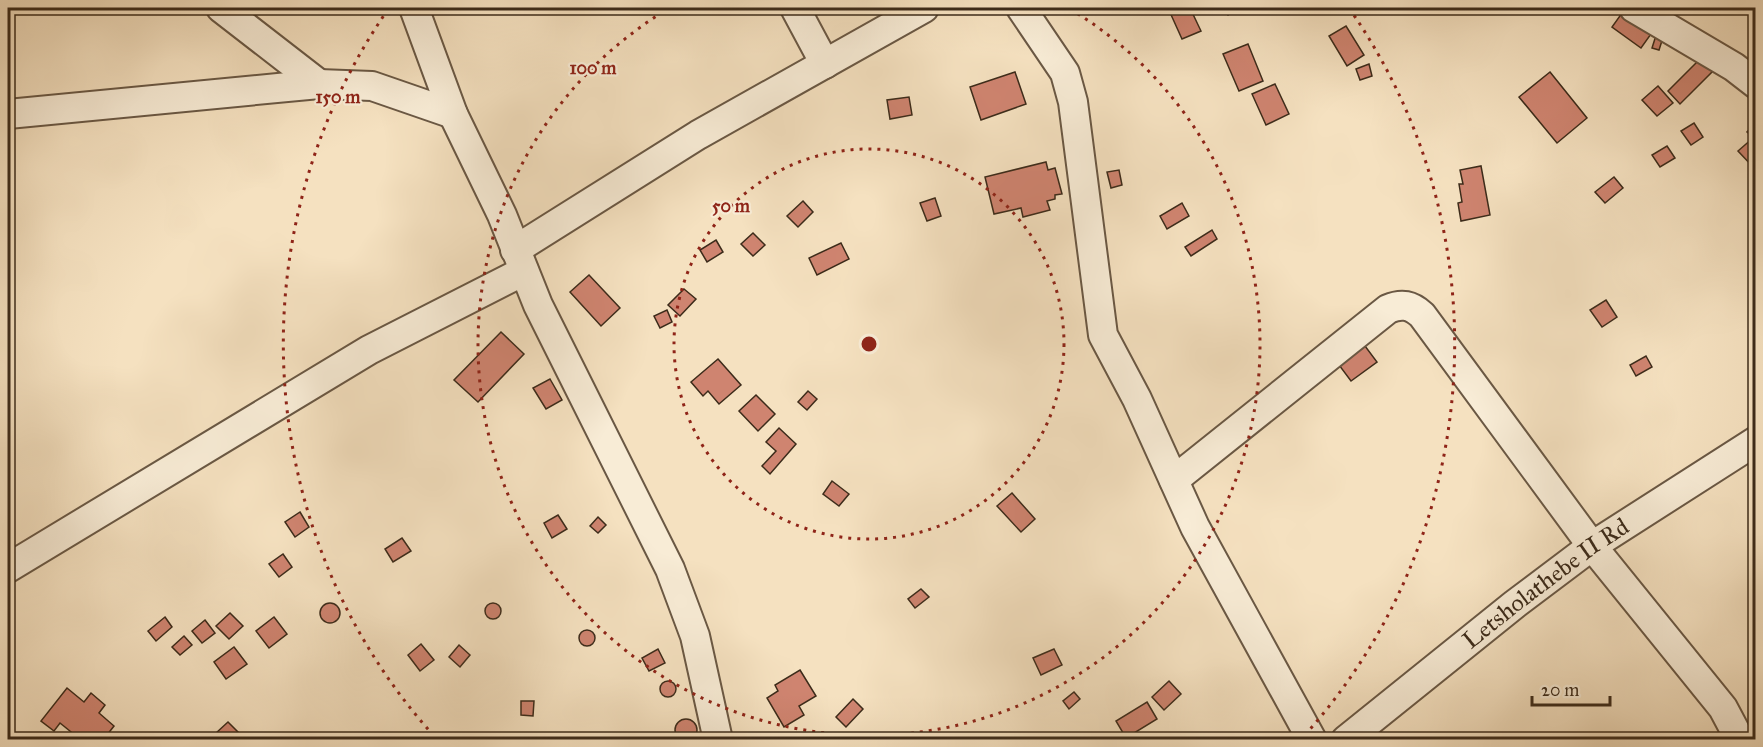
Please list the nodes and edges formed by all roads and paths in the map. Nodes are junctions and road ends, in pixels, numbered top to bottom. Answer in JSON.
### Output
{"nodes":[{"id":1,"x":220,"y":8,"type":"edge"},
{"id":2,"x":414,"y":8,"type":"edge"},
{"id":3,"x":795,"y":8,"type":"edge"},
{"id":4,"x":924,"y":8,"type":"edge"},
{"id":5,"x":1021,"y":8,"type":"edge"},
{"id":6,"x":1634,"y":8,"type":"edge"},
{"id":7,"x":825,"y":64,"type":"junction"},
{"id":8,"x":319,"y":84,"type":"junction"},
{"id":9,"x":1755,"y":84,"type":"edge"},
{"id":10,"x":8,"y":114,"type":"edge"},
{"id":11,"x":453,"y":114,"type":"junction"},
{"id":12,"x":520,"y":261,"type":"junction"},
{"id":13,"x":1755,"y":441,"type":"edge"},
{"id":14,"x":1174,"y":480,"type":"junction"},
{"id":15,"x":1592,"y":546,"type":"junction"},
{"id":16,"x":8,"y":568,"type":"edge"},
{"id":17,"x":718,"y":740,"type":"edge"},
{"id":18,"x":1312,"y":740,"type":"edge"},
{"id":19,"x":1346,"y":740,"type":"edge"},
{"id":20,"x":1740,"y":740,"type":"edge"}],
"edges":[{"from":1,"to":8,"type":"street"},
{"from":2,"to":11,"type":"street"},
{"from":3,"to":7,"type":"street"},
{"from":4,"to":7,"type":"street"},
{"from":5,"to":14,"type":"street"},
{"from":6,"to":9,"type":"street"},
{"from":7,"to":12,"type":"street"},
{"from":8,"to":10,"type":"street"},
{"from":8,"to":11,"type":"street"},
{"from":11,"to":12,"type":"street"},
{"from":12,"to":16,"type":"street"},
{"from":12,"to":17,"type":"street"},
{"from":13,"to":15,"type":"street","name":"Letsholathebe II Rd"},
{"from":14,"to":15,"type":"street"},
{"from":14,"to":18,"type":"street"},
{"from":15,"to":19,"type":"street","name":"Letsholathebe II Rd"},
{"from":15,"to":20,"type":"street"}]}
